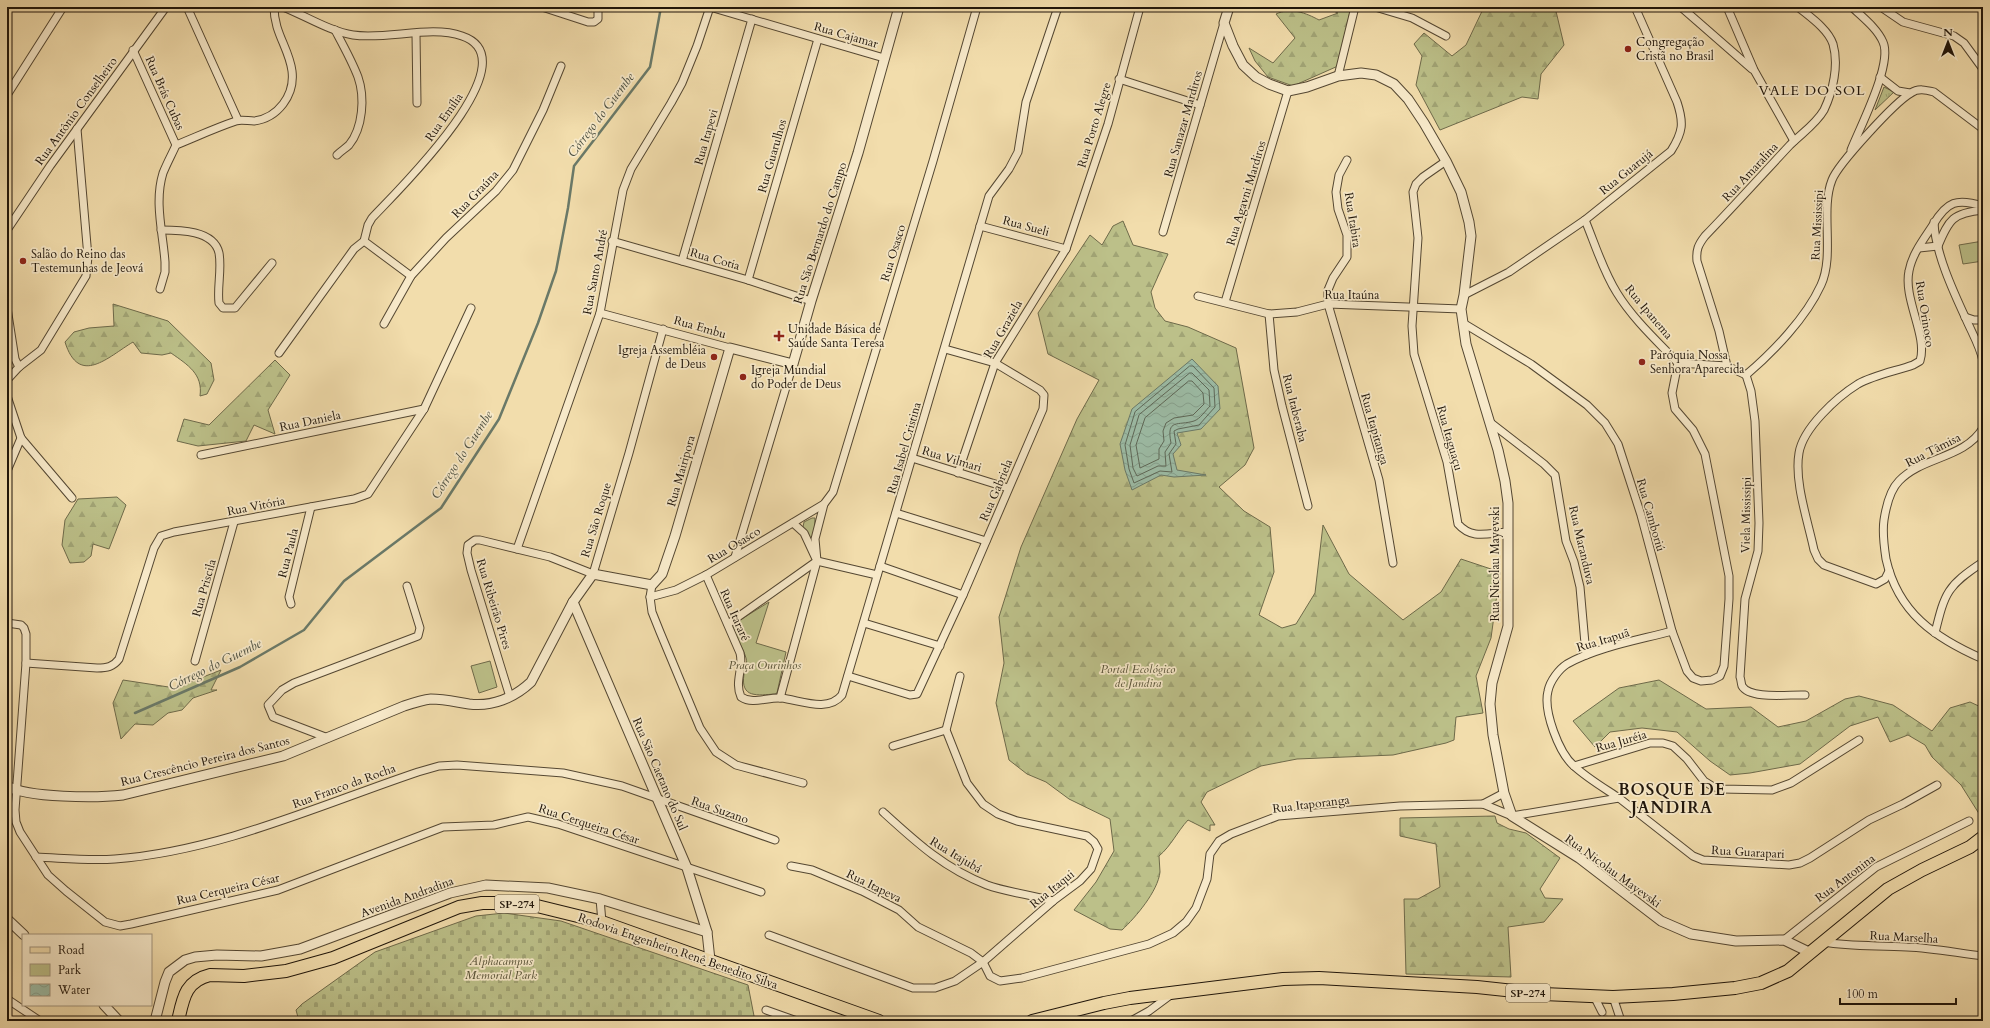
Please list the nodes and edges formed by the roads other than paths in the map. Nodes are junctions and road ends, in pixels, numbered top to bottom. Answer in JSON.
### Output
{"nodes":[{"id":1,"x":63,"y":7,"type":"edge"},
{"id":2,"x":166,"y":7,"type":"edge"},
{"id":3,"x":186,"y":7,"type":"edge"},
{"id":4,"x":274,"y":7,"type":"edge"},
{"id":5,"x":283,"y":7,"type":"edge"},
{"id":6,"x":542,"y":7,"type":"edge"},
{"id":7,"x":710,"y":7,"type":"edge"},
{"id":8,"x":899,"y":7,"type":"edge"},
{"id":9,"x":977,"y":7,"type":"edge"},
{"id":10,"x":1058,"y":7,"type":"edge"},
{"id":11,"x":1140,"y":7,"type":"edge"},
{"id":12,"x":1229,"y":7,"type":"edge"},
{"id":13,"x":1355,"y":7,"type":"edge"},
{"id":14,"x":1375,"y":7,"type":"edge"},
{"id":15,"x":1635,"y":7,"type":"edge"},
{"id":16,"x":1681,"y":7,"type":"edge"},
{"id":17,"x":1727,"y":7,"type":"edge"},
{"id":18,"x":1798,"y":7,"type":"edge"},
{"id":19,"x":1852,"y":7,"type":"edge"},
{"id":20,"x":1881,"y":7,"type":"edge"},
{"id":21,"x":598,"y":9,"type":"edge"},
{"id":22,"x":1888,"y":10,"type":"edge"},
{"id":23,"x":752,"y":19,"type":"junction"},
{"id":24,"x":1224,"y":23,"type":"junction"},
{"id":25,"x":335,"y":30,"type":"junction"},
{"id":26,"x":416,"y":34,"type":"junction"},
{"id":27,"x":1446,"y":36,"type":"dead end"},
{"id":28,"x":818,"y":39,"type":"junction"},
{"id":29,"x":133,"y":50,"type":"junction"},
{"id":30,"x":884,"y":58,"type":"junction"},
{"id":31,"x":561,"y":66,"type":"dead end"},
{"id":32,"x":1983,"y":69,"type":"edge"},
{"id":33,"x":1754,"y":70,"type":"junction"},
{"id":34,"x":1338,"y":76,"type":"junction"},
{"id":35,"x":1880,"y":77,"type":"junction"},
{"id":36,"x":1120,"y":79,"type":"junction"},
{"id":37,"x":1288,"y":91,"type":"junction"},
{"id":38,"x":1910,"y":93,"type":"junction"},
{"id":39,"x":7,"y":94,"type":"edge"},
{"id":40,"x":417,"y":103,"type":"dead end"},
{"id":41,"x":1200,"y":105,"type":"junction"},
{"id":42,"x":238,"y":120,"type":"junction"},
{"id":43,"x":77,"y":129,"type":"junction"},
{"id":44,"x":1983,"y":129,"type":"edge"},
{"id":45,"x":1794,"y":141,"type":"junction"},
{"id":46,"x":176,"y":144,"type":"junction"},
{"id":47,"x":337,"y":155,"type":"dead end"},
{"id":48,"x":1848,"y":156,"type":"junction"},
{"id":49,"x":1347,"y":160,"type":"dead end"},
{"id":50,"x":1446,"y":161,"type":"junction"},
{"id":51,"x":1983,"y":206,"type":"edge"},
{"id":52,"x":1983,"y":210,"type":"edge"},
{"id":53,"x":1585,"y":220,"type":"junction"},
{"id":54,"x":1934,"y":222,"type":"junction"},
{"id":55,"x":980,"y":226,"type":"junction"},
{"id":56,"x":7,"y":230,"type":"edge"},
{"id":57,"x":161,"y":230,"type":"junction"},
{"id":58,"x":1162,"y":232,"type":"dead end"},
{"id":59,"x":612,"y":240,"type":"junction"},
{"id":60,"x":364,"y":241,"type":"junction"},
{"id":61,"x":1938,"y":246,"type":"junction"},
{"id":62,"x":1919,"y":248,"type":"junction"},
{"id":63,"x":1066,"y":249,"type":"junction"},
{"id":64,"x":682,"y":261,"type":"junction"},
{"id":65,"x":272,"y":263,"type":"dead end"},
{"id":66,"x":411,"y":276,"type":"junction"},
{"id":67,"x":748,"y":280,"type":"junction"},
{"id":68,"x":160,"y":289,"type":"dead end"},
{"id":69,"x":1464,"y":295,"type":"junction"},
{"id":70,"x":1198,"y":296,"type":"dead end"},
{"id":71,"x":811,"y":301,"type":"junction"},
{"id":72,"x":1225,"y":302,"type":"junction"},
{"id":73,"x":1328,"y":304,"type":"junction"},
{"id":74,"x":1412,"y":306,"type":"junction"},
{"id":75,"x":7,"y":308,"type":"edge"},
{"id":76,"x":471,"y":308,"type":"dead end"},
{"id":77,"x":1461,"y":309,"type":"junction"},
{"id":78,"x":600,"y":313,"type":"junction"},
{"id":79,"x":1269,"y":314,"type":"junction"},
{"id":80,"x":1965,"y":317,"type":"junction"},
{"id":81,"x":1983,"y":320,"type":"edge"},
{"id":82,"x":384,"y":324,"type":"dead end"},
{"id":83,"x":1462,"y":324,"type":"junction"},
{"id":84,"x":663,"y":329,"type":"junction"},
{"id":85,"x":1983,"y":340,"type":"edge"},
{"id":86,"x":730,"y":348,"type":"junction"},
{"id":87,"x":945,"y":349,"type":"junction"},
{"id":88,"x":1981,"y":349,"type":"junction"},
{"id":89,"x":279,"y":353,"type":"dead end"},
{"id":90,"x":1983,"y":361,"type":"edge"},
{"id":91,"x":995,"y":363,"type":"junction"},
{"id":92,"x":1678,"y":363,"type":"junction"},
{"id":93,"x":793,"y":364,"type":"junction"},
{"id":94,"x":1727,"y":366,"type":"junction"},
{"id":95,"x":19,"y":367,"type":"junction"},
{"id":96,"x":1746,"y":375,"type":"junction"},
{"id":97,"x":7,"y":380,"type":"edge"},
{"id":98,"x":7,"y":396,"type":"edge"},
{"id":99,"x":424,"y":409,"type":"junction"},
{"id":100,"x":1491,"y":423,"type":"junction"},
{"id":101,"x":1983,"y":428,"type":"edge"},
{"id":102,"x":21,"y":438,"type":"junction"},
{"id":103,"x":200,"y":455,"type":"dead end"},
{"id":104,"x":912,"y":458,"type":"junction"},
{"id":105,"x":7,"y":471,"type":"edge"},
{"id":106,"x":958,"y":473,"type":"junction"},
{"id":107,"x":1008,"y":488,"type":"junction"},
{"id":108,"x":72,"y":498,"type":"dead end"},
{"id":109,"x":824,"y":504,"type":"junction"},
{"id":110,"x":1308,"y":506,"type":"dead end"},
{"id":111,"x":311,"y":507,"type":"junction"},
{"id":112,"x":896,"y":513,"type":"junction"},
{"id":113,"x":234,"y":522,"type":"junction"},
{"id":114,"x":793,"y":523,"type":"junction"},
{"id":115,"x":1507,"y":532,"type":"junction"},
{"id":116,"x":986,"y":542,"type":"junction"},
{"id":117,"x":517,"y":549,"type":"junction"},
{"id":118,"x":735,"y":557,"type":"junction"},
{"id":119,"x":816,"y":561,"type":"junction"},
{"id":120,"x":1983,"y":562,"type":"edge"},
{"id":121,"x":1393,"y":563,"type":"dead end"},
{"id":122,"x":880,"y":566,"type":"junction"},
{"id":123,"x":1889,"y":571,"type":"junction"},
{"id":124,"x":593,"y":574,"type":"junction"},
{"id":125,"x":706,"y":574,"type":"junction"},
{"id":126,"x":877,"y":575,"type":"junction"},
{"id":127,"x":652,"y":585,"type":"junction"},
{"id":128,"x":407,"y":586,"type":"dead end"},
{"id":129,"x":963,"y":595,"type":"junction"},
{"id":130,"x":650,"y":597,"type":"junction"},
{"id":131,"x":573,"y":602,"type":"junction"},
{"id":132,"x":291,"y":604,"type":"dead end"},
{"id":133,"x":7,"y":623,"type":"edge"},
{"id":134,"x":864,"y":623,"type":"junction"},
{"id":135,"x":728,"y":624,"type":"junction"},
{"id":136,"x":1672,"y":631,"type":"junction"},
{"id":137,"x":1934,"y":633,"type":"junction"},
{"id":138,"x":940,"y":646,"type":"junction"},
{"id":139,"x":1586,"y":655,"type":"junction"},
{"id":140,"x":1983,"y":659,"type":"edge"},
{"id":141,"x":195,"y":661,"type":"dead end"},
{"id":142,"x":26,"y":663,"type":"junction"},
{"id":143,"x":848,"y":676,"type":"junction"},
{"id":144,"x":960,"y":676,"type":"dead end"},
{"id":145,"x":1805,"y":695,"type":"dead end"},
{"id":146,"x":510,"y":696,"type":"junction"},
{"id":147,"x":780,"y":698,"type":"junction"},
{"id":148,"x":946,"y":730,"type":"junction"},
{"id":149,"x":328,"y":738,"type":"junction"},
{"id":150,"x":1859,"y":740,"type":"dead end"},
{"id":151,"x":893,"y":746,"type":"dead end"},
{"id":152,"x":1574,"y":766,"type":"junction"},
{"id":153,"x":803,"y":783,"type":"dead end"},
{"id":154,"x":1937,"y":785,"type":"dead end"},
{"id":155,"x":7,"y":786,"type":"edge"},
{"id":156,"x":16,"y":791,"type":"junction"},
{"id":157,"x":1504,"y":793,"type":"junction"},
{"id":158,"x":1619,"y":798,"type":"junction"},
{"id":159,"x":658,"y":800,"type":"junction"},
{"id":160,"x":1483,"y":804,"type":"junction"},
{"id":161,"x":883,"y":812,"type":"dead end"},
{"id":162,"x":1512,"y":816,"type":"junction"},
{"id":163,"x":1969,"y":821,"type":"dead end"},
{"id":164,"x":1983,"y":837,"type":"edge"},
{"id":165,"x":775,"y":840,"type":"dead end"},
{"id":166,"x":36,"y":857,"type":"junction"},
{"id":167,"x":792,"y":866,"type":"dead end"},
{"id":168,"x":686,"y":868,"type":"junction"},
{"id":169,"x":760,"y":892,"type":"dead end"},
{"id":170,"x":600,"y":899,"type":"junction"},
{"id":171,"x":1053,"y":901,"type":"junction"},
{"id":172,"x":7,"y":919,"type":"edge"},
{"id":173,"x":602,"y":922,"type":"junction"},
{"id":174,"x":707,"y":932,"type":"junction"},
{"id":175,"x":23,"y":934,"type":"edge"},
{"id":176,"x":769,"y":935,"type":"dead end"},
{"id":177,"x":1784,"y":940,"type":"junction"},
{"id":178,"x":1824,"y":942,"type":"junction"},
{"id":179,"x":1811,"y":953,"type":"junction"},
{"id":180,"x":1983,"y":956,"type":"edge"},
{"id":181,"x":710,"y":960,"type":"junction"},
{"id":182,"x":983,"y":962,"type":"junction"},
{"id":183,"x":1174,"y":993,"type":"junction"},
{"id":184,"x":1594,"y":996,"type":"junction"},
{"id":185,"x":1613,"y":997,"type":"junction"},
{"id":186,"x":7,"y":999,"type":"edge"},
{"id":187,"x":827,"y":1003,"type":"junction"},
{"id":188,"x":105,"y":1006,"type":"edge"},
{"id":189,"x":766,"y":1010,"type":"dead end"},
{"id":190,"x":1602,"y":1012,"type":"tunnel mouth"},
{"id":191,"x":40,"y":1021,"type":"edge"},
{"id":192,"x":119,"y":1021,"type":"edge"},
{"id":193,"x":155,"y":1021,"type":"edge"},
{"id":194,"x":178,"y":1021,"type":"edge"},
{"id":195,"x":797,"y":1021,"type":"edge"},
{"id":196,"x":860,"y":1021,"type":"edge"},
{"id":197,"x":879,"y":1021,"type":"edge"},
{"id":198,"x":1032,"y":1021,"type":"edge"},
{"id":199,"x":1130,"y":1021,"type":"edge"},
{"id":200,"x":1621,"y":1021,"type":"edge"}],
"edges":[{"from":1,"to":39,"type":"street"},
{"from":2,"to":29,"type":"street","name":"Rua Antônio Conselheiro"},
{"from":3,"to":42,"type":"street"},
{"from":4,"to":42,"type":"street"},
{"from":5,"to":25,"type":"street","name":"Rua Emília"},
{"from":6,"to":21,"type":"street"},
{"from":7,"to":23,"type":"street","name":"Rua Cajamar"},
{"from":7,"to":59,"type":"street","name":"Rua Santo André"},
{"from":8,"to":30,"type":"street","name":"Rua São Bernardo do Campo"},
{"from":9,"to":109,"type":"street","name":"Rua Osasco"},
{"from":10,"to":55,"type":"street","name":"Rua Isabel Cristina"},
{"from":11,"to":36,"type":"street","name":"Rua Porto Alegre"},
{"from":12,"to":24,"type":"street"},
{"from":13,"to":34,"type":"street"},
{"from":14,"to":27,"type":"street"},
{"from":15,"to":53,"type":"street","name":"Rua Guarujá"},
{"from":16,"to":33,"type":"street"},
{"from":17,"to":33,"type":"street"},
{"from":18,"to":45,"type":"street","name":"Rua Amaralina"},
{"from":19,"to":35,"type":"street"},
{"from":20,"to":22,"type":"street"},
{"from":22,"to":32,"type":"street"},
{"from":23,"to":28,"type":"street","name":"Rua Cajamar"},
{"from":23,"to":64,"type":"street","name":"Rua Itapevi"},
{"from":24,"to":37,"type":"street"},
{"from":24,"to":41,"type":"street","name":"Rua Sanazar Mardiros"},
{"from":25,"to":26,"type":"street","name":"Rua Emília"},
{"from":25,"to":47,"type":"street"},
{"from":26,"to":40,"type":"street"},
{"from":26,"to":60,"type":"street","name":"Rua Emília"},
{"from":28,"to":30,"type":"street","name":"Rua Cajamar"},
{"from":28,"to":67,"type":"street","name":"Rua Guarulhos"},
{"from":29,"to":43,"type":"street","name":"Rua Antônio Conselheiro"},
{"from":29,"to":46,"type":"street","name":"Rua Brás Cubas"},
{"from":30,"to":71,"type":"street","name":"Rua São Bernardo do Campo"},
{"from":31,"to":66,"type":"street","name":"Rua Graúna"},
{"from":33,"to":45,"type":"street"},
{"from":34,"to":37,"type":"street"},
{"from":34,"to":50,"type":"street"},
{"from":35,"to":38,"type":"street"},
{"from":35,"to":48,"type":"street"},
{"from":36,"to":41,"type":"street"},
{"from":36,"to":63,"type":"street","name":"Rua Porto Alegre"},
{"from":37,"to":72,"type":"street","name":"Rua Agavni Mardiros"},
{"from":38,"to":44,"type":"street"},
{"from":38,"to":48,"type":"street","name":"Rua Mississipi"},
{"from":41,"to":58,"type":"street","name":"Rua Sanazar Mardiros"},
{"from":42,"to":46,"type":"street"},
{"from":43,"to":56,"type":"street","name":"Rua Antônio Conselheiro"},
{"from":43,"to":95,"type":"street"},
{"from":45,"to":94,"type":"street","name":"Rua Amaralina"},
{"from":46,"to":57,"type":"street"},
{"from":48,"to":96,"type":"street","name":"Rua Mississipi"},
{"from":49,"to":73,"type":"street","name":"Rua Itabira"},
{"from":50,"to":69,"type":"street"},
{"from":50,"to":74,"type":"street","name":"Rua Itaguaçu"},
{"from":51,"to":54,"type":"street","name":"Rua Orinoco"},
{"from":52,"to":61,"type":"street"},
{"from":53,"to":69,"type":"street","name":"Rua Guarujá"},
{"from":53,"to":92,"type":"street","name":"Rua Ipanema"},
{"from":54,"to":61,"type":"street"},
{"from":54,"to":62,"type":"street","name":"Rua Orinoco"},
{"from":55,"to":63,"type":"street","name":"Rua Sueli"},
{"from":55,"to":87,"type":"street","name":"Rua Isabel Cristina"},
{"from":57,"to":65,"type":"street"},
{"from":57,"to":68,"type":"street"},
{"from":59,"to":64,"type":"street","name":"Rua Cotia"},
{"from":59,"to":78,"type":"street","name":"Rua Santo André"},
{"from":60,"to":66,"type":"street"},
{"from":60,"to":89,"type":"street","name":"Rua Emília"},
{"from":61,"to":62,"type":"street"},
{"from":61,"to":80,"type":"street"},
{"from":62,"to":123,"type":"street","name":"Rua Orinoco"},
{"from":63,"to":91,"type":"street","name":"Rua Graziela"},
{"from":64,"to":67,"type":"street","name":"Rua Cotia"},
{"from":66,"to":82,"type":"street","name":"Rua Graúna"},
{"from":67,"to":71,"type":"street","name":"Rua Cotia"},
{"from":69,"to":77,"type":"street"},
{"from":70,"to":72,"type":"street","name":"Rua Itaúna"},
{"from":71,"to":93,"type":"street","name":"Rua São Bernardo do Campo"},
{"from":72,"to":79,"type":"street","name":"Rua Itaúna"},
{"from":73,"to":74,"type":"street","name":"Rua Itaúna"},
{"from":73,"to":79,"type":"street","name":"Rua Itaúna"},
{"from":73,"to":121,"type":"street","name":"Rua Itapitanga"},
{"from":74,"to":77,"type":"street","name":"Rua Itaúna"},
{"from":74,"to":115,"type":"street","name":"Rua Itaguaçu"},
{"from":75,"to":95,"type":"street"},
{"from":76,"to":99,"type":"street","name":"Rua Vitória"},
{"from":77,"to":83,"type":"street","name":"Rua Nicolau Mayevski"},
{"from":78,"to":84,"type":"street","name":"Rua Embu"},
{"from":78,"to":117,"type":"street","name":"Rua Santo André"},
{"from":79,"to":110,"type":"street","name":"Rua Itaberaba"},
{"from":80,"to":81,"type":"street"},
{"from":80,"to":88,"type":"street"},
{"from":83,"to":100,"type":"street","name":"Rua Nicolau Mayevski"},
{"from":83,"to":136,"type":"street","name":"Rua Camboriú"},
{"from":84,"to":86,"type":"street","name":"Rua Embu"},
{"from":84,"to":124,"type":"street","name":"Rua São Roque"},
{"from":85,"to":88,"type":"street"},
{"from":86,"to":93,"type":"street","name":"Rua Embu"},
{"from":86,"to":127,"type":"street","name":"Rua Mairipora"},
{"from":87,"to":91,"type":"street","name":"Rua Gabriela"},
{"from":87,"to":104,"type":"street","name":"Rua Isabel Cristina"},
{"from":88,"to":90,"type":"street"},
{"from":91,"to":106,"type":"street","name":"Rua Graziela"},
{"from":91,"to":107,"type":"street","name":"Rua Gabriela"},
{"from":92,"to":94,"type":"street"},
{"from":92,"to":136,"type":"street","name":"Rua Camboriú"},
{"from":93,"to":118,"type":"street","name":"Rua São Bernardo do Campo"},
{"from":94,"to":96,"type":"street"},
{"from":95,"to":97,"type":"street"},
{"from":96,"to":145,"type":"street","name":"Viela Mississipi"},
{"from":98,"to":102,"type":"street"},
{"from":99,"to":103,"type":"street","name":"Rua Daniela"},
{"from":99,"to":111,"type":"street","name":"Rua Vitória"},
{"from":100,"to":115,"type":"street","name":"Rua Nicolau Mayevski"},
{"from":100,"to":139,"type":"street","name":"Rua Maranduva"},
{"from":101,"to":123,"type":"street","name":"Rua Tâmisa"},
{"from":102,"to":105,"type":"street"},
{"from":102,"to":108,"type":"street"},
{"from":104,"to":106,"type":"street","name":"Rua Vilmari"},
{"from":104,"to":112,"type":"street","name":"Rua Isabel Cristina"},
{"from":106,"to":107,"type":"street","name":"Rua Vilmari"},
{"from":107,"to":116,"type":"street","name":"Rua Gabriela"},
{"from":109,"to":114,"type":"street","name":"Rua Osasco"},
{"from":109,"to":119,"type":"street","name":"Rua Osasco"},
{"from":111,"to":113,"type":"street","name":"Rua Vitória"},
{"from":111,"to":132,"type":"street","name":"Rua Paula"},
{"from":112,"to":116,"type":"street"},
{"from":112,"to":122,"type":"street","name":"Rua Isabel Cristina"},
{"from":113,"to":141,"type":"street","name":"Rua Priscila"},
{"from":113,"to":142,"type":"street","name":"Rua Vitória"},
{"from":114,"to":118,"type":"street","name":"Rua Osasco"},
{"from":114,"to":119,"type":"street"},
{"from":115,"to":157,"type":"street","name":"Rua Nicolau Mayevski"},
{"from":116,"to":129,"type":"street","name":"Rua Gabriela"},
{"from":117,"to":124,"type":"street"},
{"from":117,"to":146,"type":"street","name":"Rua Ribeirão Pires"},
{"from":118,"to":125,"type":"street","name":"Rua Osasco"},
{"from":119,"to":126,"type":"street"},
{"from":119,"to":135,"type":"street"},
{"from":119,"to":147,"type":"street","name":"Rua Osasco"},
{"from":120,"to":137,"type":"street"},
{"from":122,"to":126,"type":"street","name":"Rua Isabel Cristina"},
{"from":122,"to":129,"type":"street"},
{"from":123,"to":137,"type":"street","name":"Rua Tâmisa"},
{"from":124,"to":127,"type":"street"},
{"from":124,"to":131,"type":"street","name":"Rua São Roque"},
{"from":125,"to":130,"type":"street","name":"Rua Osasco"},
{"from":125,"to":135,"type":"street","name":"Rua Itararé"},
{"from":126,"to":134,"type":"street","name":"Rua Isabel Cristina"},
{"from":127,"to":130,"type":"street","name":"Rua Mairipora"},
{"from":128,"to":149,"type":"street"},
{"from":129,"to":138,"type":"street","name":"Rua Gabriela"},
{"from":130,"to":153,"type":"street"},
{"from":131,"to":146,"type":"street","name":"Rua São Roque"},
{"from":131,"to":159,"type":"street","name":"Rua São Caetano do Sul"},
{"from":133,"to":142,"type":"street","name":"Rua Cerqueira César"},
{"from":134,"to":138,"type":"street"},
{"from":134,"to":143,"type":"street","name":"Rua Isabel Cristina"},
{"from":135,"to":147,"type":"street","name":"Rua Itararé"},
{"from":136,"to":139,"type":"street","name":"Rua Itapuã"},
{"from":137,"to":140,"type":"street","name":"Rua Tâmisa"},
{"from":138,"to":143,"type":"street","name":"Rua Gabriela"},
{"from":139,"to":152,"type":"street","name":"Rua Itapuã"},
{"from":142,"to":156,"type":"street","name":"Rua Cerqueira César"},
{"from":143,"to":147,"type":"street","name":"Rua Isabel Cristina"},
{"from":144,"to":148,"type":"street"},
{"from":146,"to":149,"type":"street","name":"Rua Crescêncio Pereira dos Santos"},
{"from":148,"to":151,"type":"street"},
{"from":148,"to":171,"type":"street","name":"Rua Itaqui"},
{"from":149,"to":156,"type":"street","name":"Rua Crescêncio Pereira dos Santos"},
{"from":150,"to":152,"type":"street","name":"Rua Juréia"},
{"from":152,"to":158,"type":"street","name":"Rua Itapuã"},
{"from":154,"to":158,"type":"street","name":"Rua Guarapari"},
{"from":155,"to":156,"type":"street"},
{"from":156,"to":166,"type":"street","name":"Rua Cerqueira César"},
{"from":157,"to":160,"type":"street","name":"Rua Itaporanga"},
{"from":157,"to":162,"type":"street","name":"Rua Nicolau Mayevski"},
{"from":158,"to":162,"type":"street"},
{"from":159,"to":165,"type":"street","name":"Rua Suzano"},
{"from":159,"to":166,"type":"street","name":"Rua Franco da Rocha"},
{"from":159,"to":168,"type":"street","name":"Rua São Caetano do Sul"},
{"from":160,"to":162,"type":"street","name":"Rua Itaporanga"},
{"from":160,"to":182,"type":"street","name":"Rua Itaporanga"},
{"from":161,"to":171,"type":"street","name":"Rua Itajubá"},
{"from":162,"to":177,"type":"street","name":"Rua Nicolau Mayevski"},
{"from":163,"to":177,"type":"street","name":"Rua Antonina"},
{"from":164,"to":178,"type":"main road","number":"SP-274"},
{"from":166,"to":168,"type":"street","name":"Rua Cerqueira César"},
{"from":167,"to":182,"type":"street","name":"Rua Itapeva"},
{"from":168,"to":169,"type":"street","name":"Rua Cerqueira César"},
{"from":168,"to":174,"type":"street","name":"Rua São Caetano do Sul"},
{"from":170,"to":173,"type":"street"},
{"from":170,"to":174,"type":"street","name":"Avenida Andradina"},
{"from":170,"to":193,"type":"street","name":"Avenida Andradina"},
{"from":171,"to":182,"type":"street","name":"Rua Itaqui"},
{"from":172,"to":175,"type":"street"},
{"from":173,"to":181,"type":"main road","name":"Rodovia Engenheiro Renê Benedito Silva","number":"SP-274"},
{"from":173,"to":194,"type":"main road","name":"Rodovia Engenheiro Renê Benedito Silva","number":"SP-274"},
{"from":174,"to":181,"type":"street","name":"Rua São Caetano do Sul"},
{"from":176,"to":182,"type":"street","name":"Rua Itaqui"},
{"from":177,"to":179,"type":"street","name":"Rua Nicolau Mayevski"},
{"from":178,"to":179,"type":"main road","number":"SP-274"},
{"from":178,"to":180,"type":"street","name":"Rua Marselha"},
{"from":179,"to":185,"type":"main road","number":"SP-274"},
{"from":181,"to":187,"type":"main road","name":"Rodovia Engenheiro Renê Benedito Silva","number":"SP-274"},
{"from":183,"to":184,"type":"main road","number":"SP-274"},
{"from":183,"to":198,"type":"main road","number":"SP-274"},
{"from":183,"to":199,"type":"street"},
{"from":184,"to":185,"type":"main road","number":"SP-274"},
{"from":184,"to":190,"type":"street"},
{"from":185,"to":200,"type":"street"},
{"from":186,"to":191,"type":"street"},
{"from":187,"to":196,"type":"street"},
{"from":187,"to":197,"type":"main road","name":"Rodovia Engenheiro Renê Benedito Silva","number":"SP-274"},
{"from":188,"to":192,"type":"street"},
{"from":189,"to":195,"type":"street"}]}
